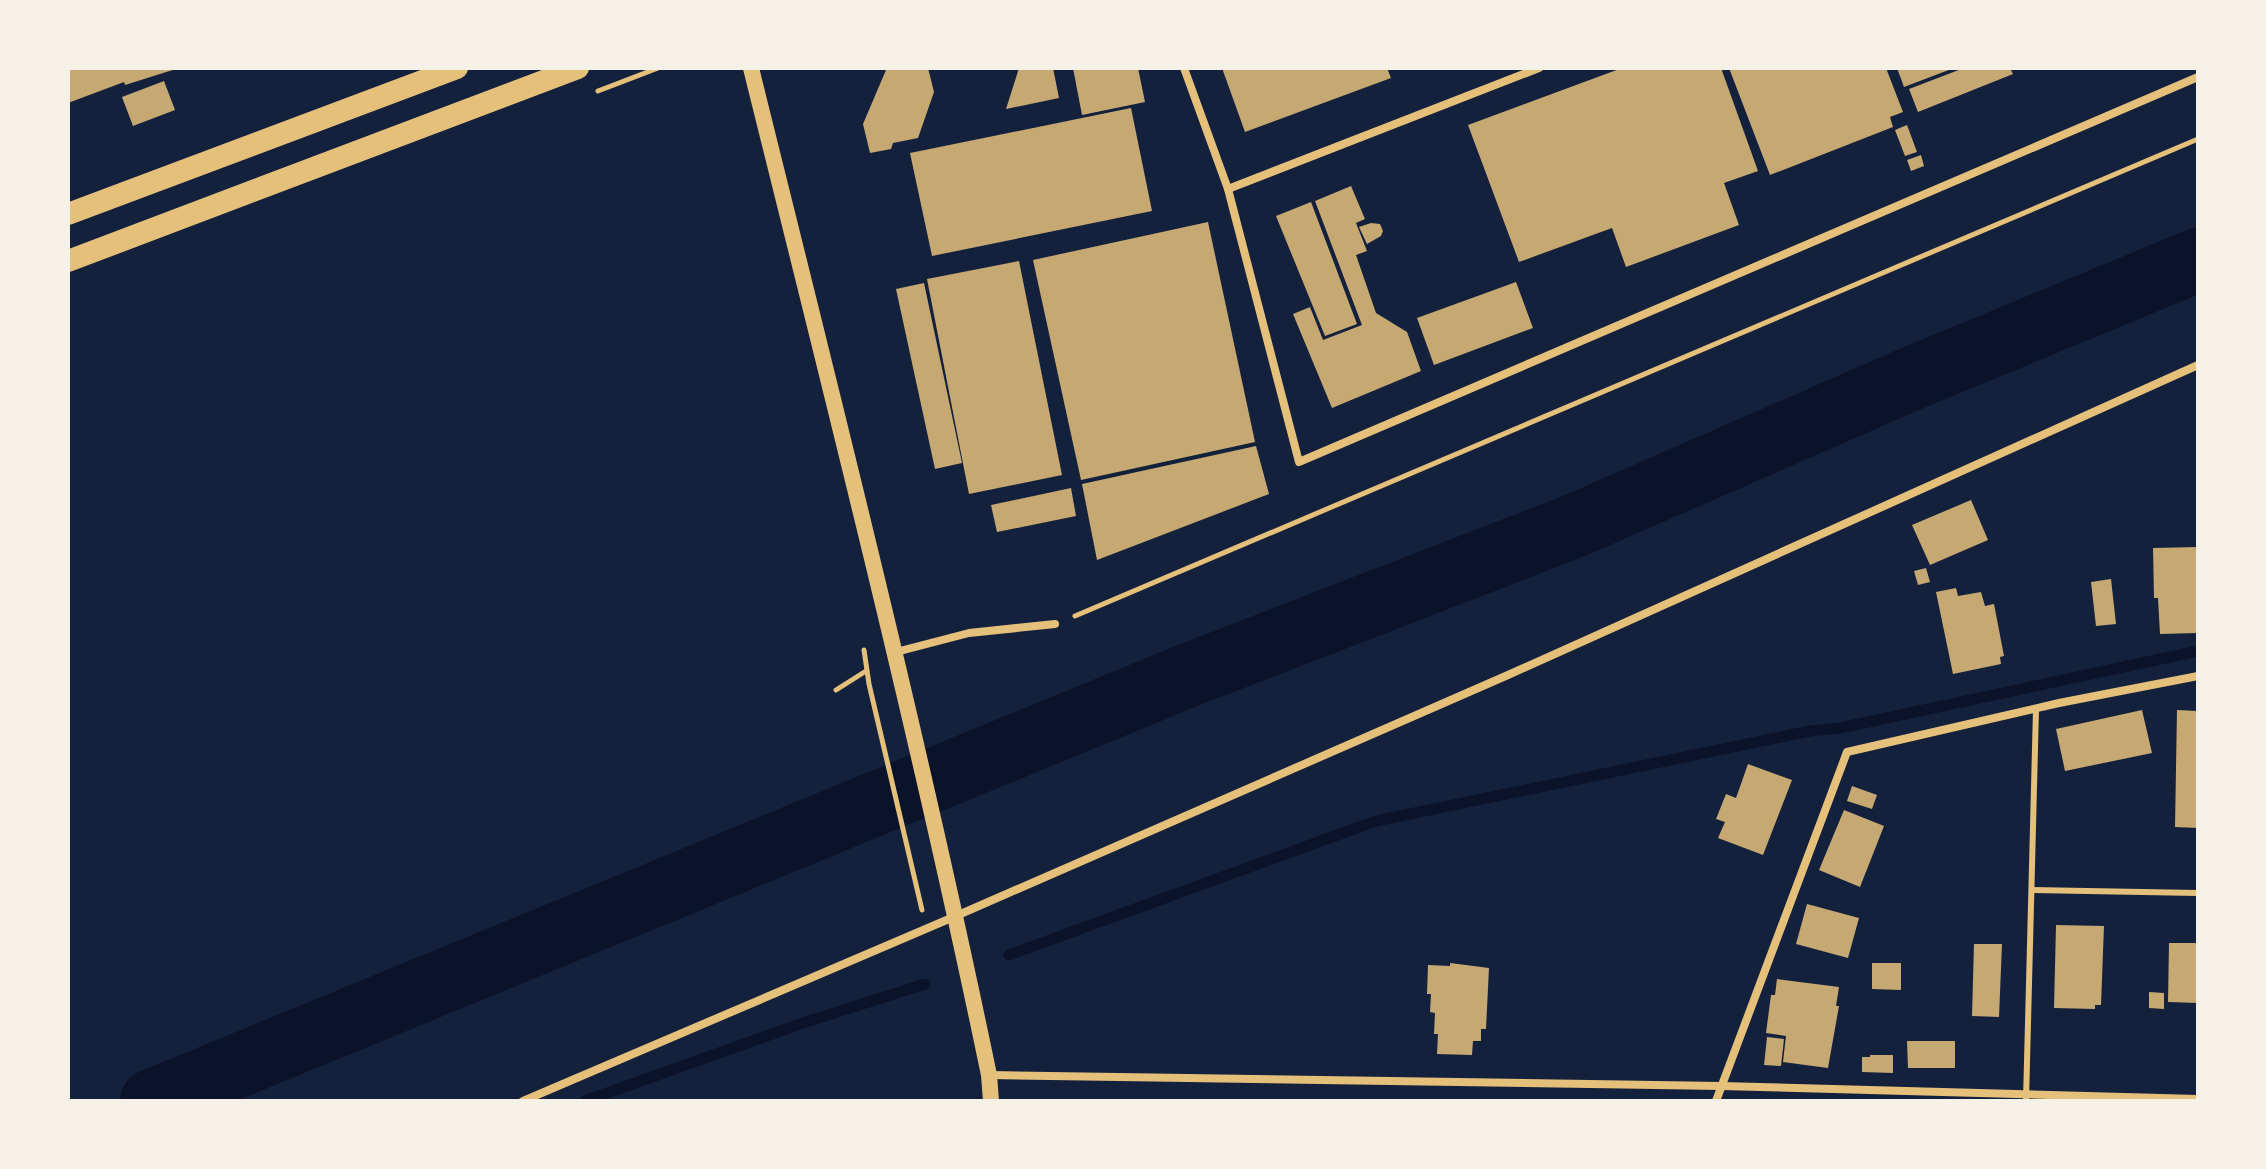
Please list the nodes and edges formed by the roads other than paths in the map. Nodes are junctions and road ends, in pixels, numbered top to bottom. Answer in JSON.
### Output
{"nodes":[{"id":1,"x":457,"y":68,"type":"edge"},
{"id":2,"x":578,"y":68,"type":"edge"},
{"id":3,"x":751,"y":68,"type":"edge"},
{"id":4,"x":1184,"y":68,"type":"edge"},
{"id":5,"x":1539,"y":68,"type":"edge"},
{"id":6,"x":2198,"y":77,"type":"edge"},
{"id":7,"x":1228,"y":189,"type":"junction"},
{"id":8,"x":68,"y":214,"type":"edge"},
{"id":9,"x":68,"y":261,"type":"edge"},
{"id":10,"x":2198,"y":365,"type":"edge"},
{"id":11,"x":1055,"y":624,"type":"road end"},
{"id":12,"x":898,"y":660,"type":"junction"},
{"id":13,"x":2198,"y":676,"type":"edge"},
{"id":14,"x":2036,"y":709,"type":"junction"},
{"id":15,"x":2032,"y":890,"type":"junction"},
{"id":16,"x":2198,"y":893,"type":"edge"},
{"id":17,"x":956,"y":916,"type":"junction"},
{"id":18,"x":989,"y":1075,"type":"junction"},
{"id":19,"x":1721,"y":1086,"type":"junction"},
{"id":20,"x":2026,"y":1098,"type":"edge"},
{"id":21,"x":2198,"y":1099,"type":"edge"},
{"id":22,"x":523,"y":1101,"type":"edge"},
{"id":23,"x":991,"y":1101,"type":"edge"},
{"id":24,"x":1716,"y":1101,"type":"edge"}],
"edges":[{"from":1,"to":8,"type":"highway"},
{"from":2,"to":9,"type":"highway"},
{"from":3,"to":12,"type":"main road"},
{"from":4,"to":7,"type":"street"},
{"from":5,"to":7,"type":"street"},
{"from":6,"to":7,"type":"street"},
{"from":10,"to":17,"type":"street"},
{"from":11,"to":12,"type":"street"},
{"from":12,"to":17,"type":"main road"},
{"from":13,"to":14,"type":"street"},
{"from":14,"to":15,"type":"lane"},
{"from":14,"to":19,"type":"street"},
{"from":15,"to":16,"type":"lane"},
{"from":15,"to":20,"type":"lane"},
{"from":17,"to":18,"type":"main road"},
{"from":17,"to":22,"type":"street"},
{"from":18,"to":19,"type":"street"},
{"from":18,"to":23,"type":"main road"},
{"from":19,"to":20,"type":"street"},
{"from":19,"to":24,"type":"street"},
{"from":20,"to":21,"type":"street"}]}
